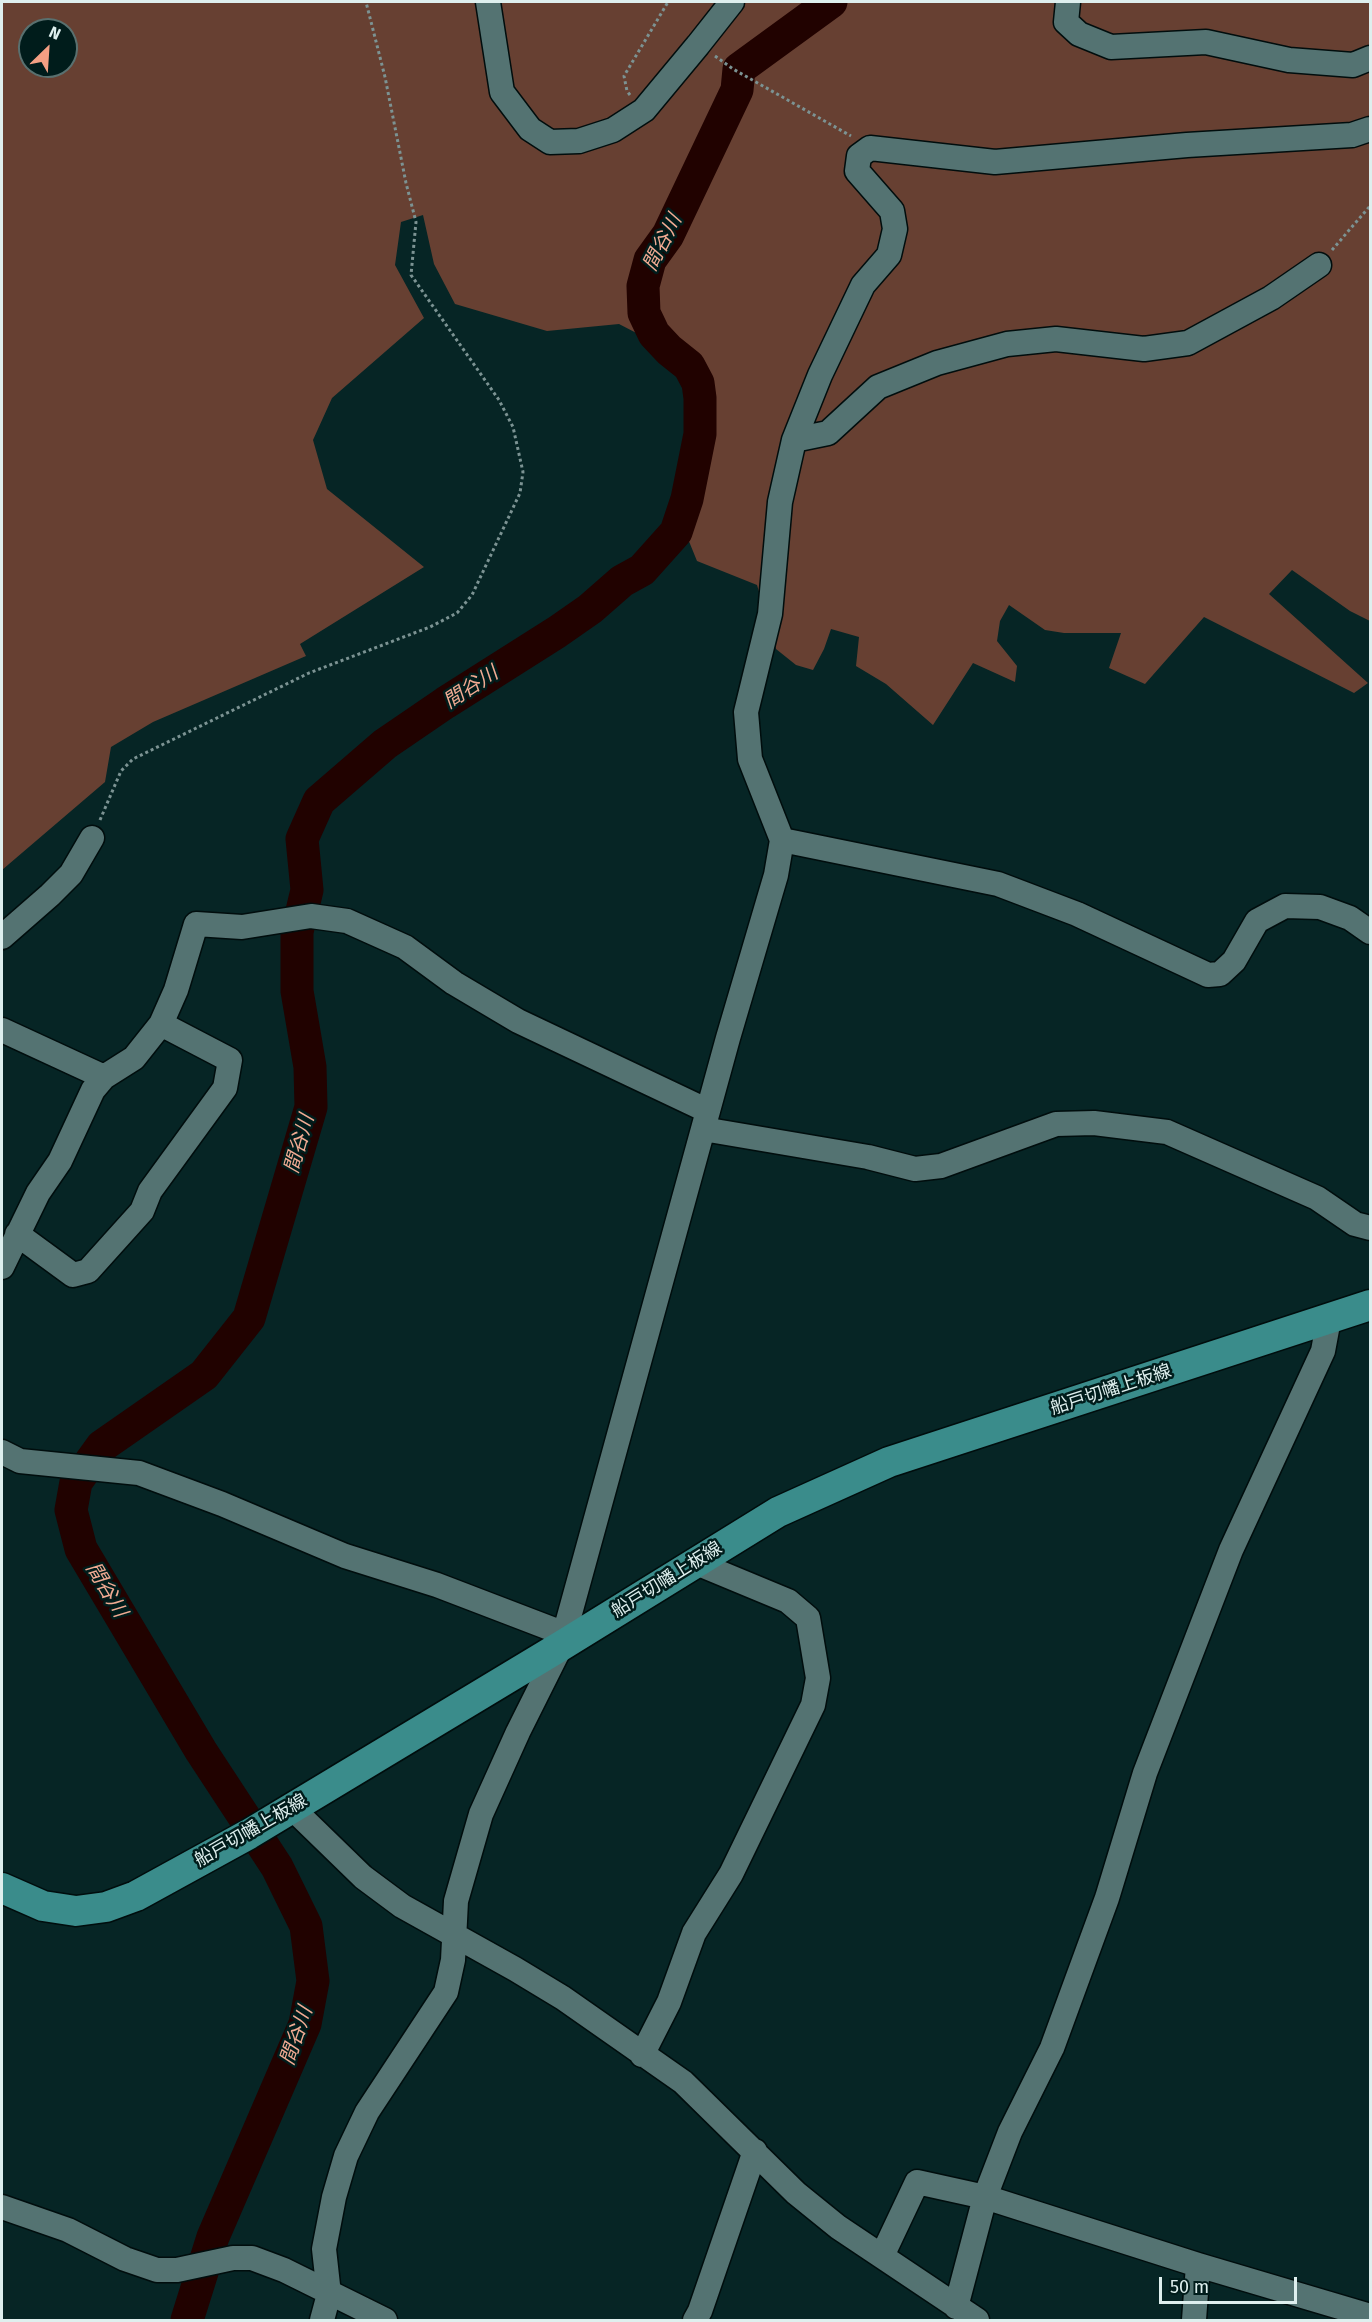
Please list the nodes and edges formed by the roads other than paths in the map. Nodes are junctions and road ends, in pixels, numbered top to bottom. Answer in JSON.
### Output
{"nodes":[{"id":1,"x":488,"y":2,"type":"edge"},
{"id":2,"x":732,"y":2,"type":"edge"},
{"id":3,"x":1068,"y":2,"type":"edge"},
{"id":4,"x":1371,"y":58,"type":"edge"},
{"id":5,"x":1371,"y":129,"type":"edge"},
{"id":6,"x":1319,"y":265,"type":"road end"},
{"id":7,"x":794,"y":440,"type":"junction"},
{"id":8,"x":92,"y":838,"type":"road end"},
{"id":9,"x":782,"y":840,"type":"junction"},
{"id":10,"x":1371,"y":932,"type":"edge"},
{"id":11,"x":2,"y":937,"type":"edge"},
{"id":12,"x":161,"y":1024,"type":"junction"},
{"id":13,"x":2,"y":1030,"type":"edge"},
{"id":14,"x":104,"y":1077,"type":"junction"},
{"id":15,"x":706,"y":1120,"type":"junction"},
{"id":16,"x":1371,"y":1228,"type":"edge"},
{"id":17,"x":16,"y":1234,"type":"junction"},
{"id":18,"x":2,"y":1268,"type":"edge"},
{"id":19,"x":1371,"y":1305,"type":"edge"},
{"id":20,"x":1329,"y":1319,"type":"junction"},
{"id":21,"x":2,"y":1452,"type":"edge"},
{"id":22,"x":694,"y":1562,"type":"junction"},
{"id":23,"x":563,"y":1640,"type":"junction"},
{"id":24,"x":292,"y":1808,"type":"junction"},
{"id":25,"x":2,"y":1888,"type":"edge"},
{"id":26,"x":454,"y":1936,"type":"junction"},
{"id":27,"x":642,"y":2055,"type":"junction"},
{"id":28,"x":755,"y":2151,"type":"junction"},
{"id":29,"x":985,"y":2197,"type":"junction"},
{"id":30,"x":2,"y":2207,"type":"edge"},
{"id":31,"x":882,"y":2256,"type":"junction"},
{"id":32,"x":1198,"y":2265,"type":"junction"},
{"id":33,"x":329,"y":2294,"type":"junction"},
{"id":34,"x":956,"y":2307,"type":"junction"},
{"id":35,"x":1371,"y":2316,"type":"edge"},
{"id":36,"x":322,"y":2320,"type":"edge"},
{"id":37,"x":385,"y":2320,"type":"edge"},
{"id":38,"x":695,"y":2320,"type":"edge"},
{"id":39,"x":977,"y":2320,"type":"edge"},
{"id":40,"x":1194,"y":2320,"type":"edge"}],
"edges":[{"from":1,"to":2,"type":"street"},
{"from":3,"to":4,"type":"street"},
{"from":5,"to":7,"type":"street"},
{"from":6,"to":7,"type":"street"},
{"from":7,"to":9,"type":"street"},
{"from":8,"to":11,"type":"street"},
{"from":9,"to":10,"type":"street"},
{"from":9,"to":15,"type":"street"},
{"from":12,"to":14,"type":"street"},
{"from":12,"to":15,"type":"street"},
{"from":12,"to":17,"type":"street"},
{"from":13,"to":14,"type":"street"},
{"from":14,"to":17,"type":"street"},
{"from":15,"to":16,"type":"street"},
{"from":15,"to":23,"type":"street"},
{"from":17,"to":18,"type":"street"},
{"from":19,"to":20,"type":"main road","name":"船戸切幡上板線"},
{"from":20,"to":22,"type":"main road","name":"船戸切幡上板線"},
{"from":20,"to":29,"type":"street"},
{"from":21,"to":23,"type":"street"},
{"from":22,"to":23,"type":"main road","name":"船戸切幡上板線"},
{"from":22,"to":27,"type":"street"},
{"from":23,"to":24,"type":"main road","name":"船戸切幡上板線"},
{"from":23,"to":26,"type":"street"},
{"from":24,"to":25,"type":"main road","name":"船戸切幡上板線"},
{"from":24,"to":26,"type":"street"},
{"from":26,"to":27,"type":"street"},
{"from":26,"to":33,"type":"street"},
{"from":27,"to":28,"type":"street"},
{"from":28,"to":31,"type":"street"},
{"from":28,"to":38,"type":"street"},
{"from":29,"to":31,"type":"street"},
{"from":29,"to":32,"type":"street"},
{"from":29,"to":34,"type":"street"},
{"from":30,"to":33,"type":"street"},
{"from":31,"to":34,"type":"street"},
{"from":32,"to":35,"type":"street"},
{"from":32,"to":40,"type":"street"},
{"from":33,"to":36,"type":"street"},
{"from":33,"to":37,"type":"street"},
{"from":34,"to":39,"type":"street"}]}
